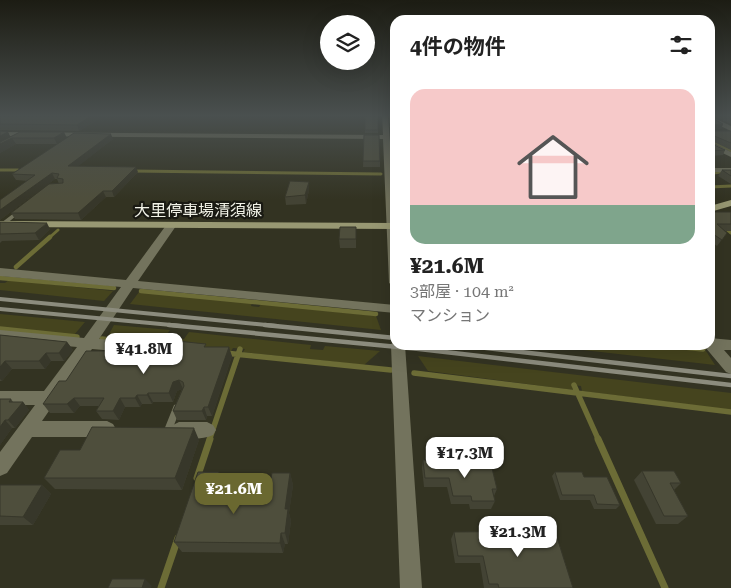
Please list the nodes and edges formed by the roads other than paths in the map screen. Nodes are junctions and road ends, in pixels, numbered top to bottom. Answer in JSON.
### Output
{"nodes":[{"id":1,"x":715,"y":147,"type":"edge"},
{"id":2,"x":731,"y":155,"type":"edge"},
{"id":3,"x":715,"y":170,"type":"edge"},
{"id":4,"x":731,"y":170,"type":"edge"},
{"id":5,"x":731,"y":203,"type":"edge"},
{"id":6,"x":24,"y":208,"type":"edge"},
{"id":7,"x":715,"y":208,"type":"edge"},
{"id":8,"x":2,"y":224,"type":"edge"},
{"id":9,"x":171,"y":226,"type":"junction"},
{"id":10,"x":390,"y":226,"type":"edge"},
{"id":11,"x":0,"y":272,"type":"edge"},
{"id":12,"x":130,"y":284,"type":"junction"},
{"id":13,"x":390,"y":309,"type":"edge"},
{"id":14,"x":0,"y":335,"type":"edge"},
{"id":15,"x":88,"y":343,"type":"junction"},
{"id":16,"x":715,"y":343,"type":"edge"},
{"id":17,"x":731,"y":345,"type":"edge"},
{"id":18,"x":715,"y":349,"type":"edge"},
{"id":19,"x":151,"y":350,"type":"edge"},
{"id":20,"x":398,"y":350,"type":"edge"},
{"id":21,"x":731,"y":368,"type":"edge"},
{"id":22,"x":182,"y":394,"type":"edge"},
{"id":23,"x":0,"y":398,"type":"edge"},
{"id":24,"x":49,"y":398,"type":"junction"},
{"id":25,"x":28,"y":429,"type":"junction"},
{"id":26,"x":121,"y":429,"type":"edge"},
{"id":27,"x":149,"y":430,"type":"edge"},
{"id":28,"x":168,"y":430,"type":"junction"},
{"id":29,"x":207,"y":430,"type":"dead end"},
{"id":30,"x":0,"y":467,"type":"edge"},
{"id":31,"x":411,"y":588,"type":"edge"}],
"edges":[{"from":1,"to":2,"type":"street"},
{"from":3,"to":4,"type":"street"},
{"from":5,"to":7,"type":"main road"},
{"from":6,"to":8,"type":"lane"},
{"from":8,"to":9,"type":"main road","name":"大里停車場清須線"},
{"from":9,"to":10,"type":"main road","name":"大里停車場清須線"},
{"from":9,"to":12,"type":"street"},
{"from":11,"to":12,"type":"street"},
{"from":12,"to":13,"type":"street"},
{"from":12,"to":15,"type":"street"},
{"from":14,"to":15,"type":"street"},
{"from":15,"to":19,"type":"street"},
{"from":15,"to":24,"type":"street"},
{"from":16,"to":17,"type":"street"},
{"from":18,"to":21,"type":"street"},
{"from":20,"to":31,"type":"street"},
{"from":22,"to":28,"type":"lane"},
{"from":23,"to":24,"type":"street"},
{"from":24,"to":25,"type":"street"},
{"from":25,"to":26,"type":"street"},
{"from":25,"to":30,"type":"street"},
{"from":27,"to":28,"type":"street"},
{"from":28,"to":29,"type":"street"}]}
